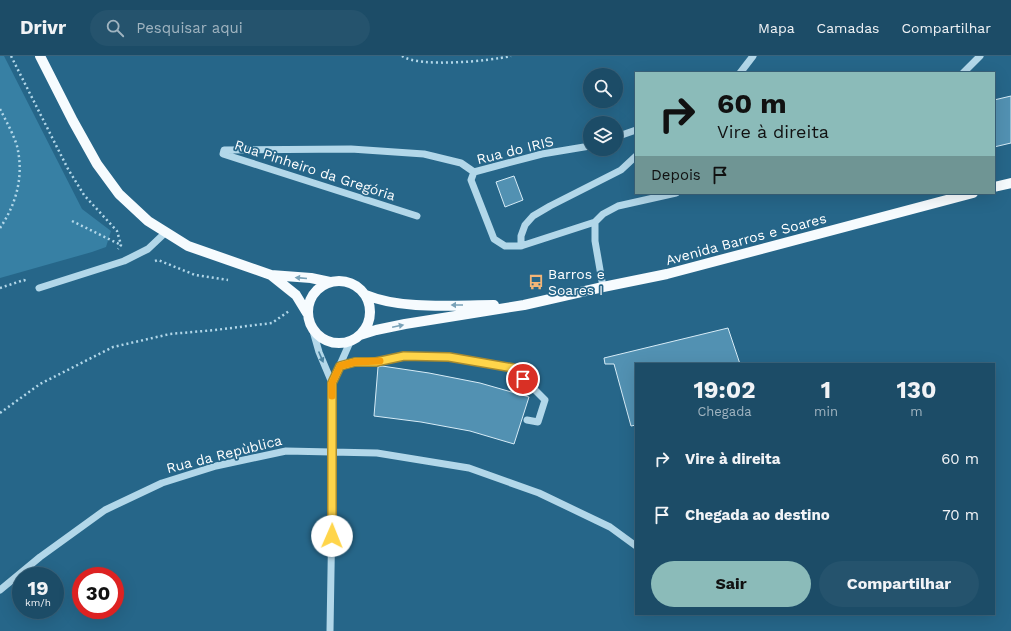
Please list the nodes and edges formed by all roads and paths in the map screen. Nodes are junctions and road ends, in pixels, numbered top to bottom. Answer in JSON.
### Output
{"nodes":[{"id":1,"x":12,"y":56,"type":"edge"},
{"id":2,"x":40,"y":56,"type":"edge"},
{"id":3,"x":402,"y":56,"type":"edge"},
{"id":4,"x":511,"y":56,"type":"edge"},
{"id":5,"x":753,"y":56,"type":"edge"},
{"id":6,"x":980,"y":56,"type":"edge"},
{"id":7,"x":741,"y":72,"type":"edge"},
{"id":8,"x":964,"y":72,"type":"edge"},
{"id":9,"x":0,"y":109,"type":"edge"},
{"id":10,"x":635,"y":130,"type":"edge"},
{"id":11,"x":623,"y":135,"type":"edge"},
{"id":12,"x":583,"y":147,"type":"edge"},
{"id":13,"x":635,"y":157,"type":"edge"},
{"id":14,"x":474,"y":172,"type":"junction"},
{"id":15,"x":1011,"y":183,"type":"edge"},
{"id":16,"x":995,"y":188,"type":"edge"},
{"id":17,"x":672,"y":194,"type":"edge"},
{"id":18,"x":969,"y":194,"type":"edge"},
{"id":19,"x":417,"y":216,"type":"dead end"},
{"id":20,"x":72,"y":221,"type":"dead end"},
{"id":21,"x":595,"y":222,"type":"junction"},
{"id":22,"x":0,"y":228,"type":"edge"},
{"id":23,"x":166,"y":232,"type":"junction"},
{"id":24,"x":121,"y":245,"type":"junction"},
{"id":25,"x":521,"y":246,"type":"junction"},
{"id":26,"x":116,"y":251,"type":"dead end"},
{"id":27,"x":151,"y":262,"type":"dead end"},
{"id":28,"x":271,"y":275,"type":"junction"},
{"id":29,"x":228,"y":280,"type":"dead end"},
{"id":30,"x":330,"y":282,"type":"junction"},
{"id":31,"x":603,"y":286,"type":"junction"},
{"id":32,"x":0,"y":288,"type":"edge"},
{"id":33,"x":39,"y":288,"type":"joint"},
{"id":34,"x":366,"y":295,"type":"junction"},
{"id":35,"x":301,"y":303,"type":"junction"},
{"id":36,"x":524,"y":305,"type":"junction"},
{"id":37,"x":307,"y":313,"type":"junction"},
{"id":38,"x":313,"y":331,"type":"junction"},
{"id":39,"x":360,"y":336,"type":"junction"},
{"id":40,"x":350,"y":342,"type":"junction"},
{"id":41,"x":340,"y":366,"type":"junction"},
{"id":42,"x":332,"y":383,"type":"junction"},
{"id":43,"x":0,"y":413,"type":"edge"},
{"id":44,"x":527,"y":420,"type":"dead end"},
{"id":45,"x":333,"y":452,"type":"junction"},
{"id":46,"x":635,"y":545,"type":"edge"},
{"id":47,"x":0,"y":590,"type":"edge"},
{"id":48,"x":330,"y":631,"type":"edge"}],
"edges":[{"from":1,"to":24,"type":"path"},
{"from":2,"to":23,"type":"main road"},
{"from":3,"to":4,"type":"path"},
{"from":5,"to":7,"type":"street"},
{"from":6,"to":8,"type":"street"},
{"from":9,"to":22,"type":"path"},
{"from":10,"to":11,"type":"street"},
{"from":12,"to":14,"type":"street","name":"Rua do IRIS"},
{"from":13,"to":25,"type":"street"},
{"from":14,"to":19,"type":"street","name":"Rua Pinheiro da Gregória"},
{"from":14,"to":25,"type":"street","name":"Rua do IRIS"},
{"from":15,"to":16,"type":"main road"},
{"from":17,"to":21,"type":"street","name":"Rua do IRIS"},
{"from":18,"to":31,"type":"main road","name":"Avenida Barros e Soares"},
{"from":20,"to":24,"type":"path"},
{"from":21,"to":25,"type":"street","name":"Rua do IRIS"},
{"from":21,"to":31,"type":"street"},
{"from":23,"to":28,"type":"main road"},
{"from":23,"to":33,"type":"street"},
{"from":24,"to":26,"type":"path"},
{"from":27,"to":29,"type":"path"},
{"from":30,"to":28,"type":"main road","one_way":true},
{"from":28,"to":35,"type":"main road"},
{"from":30,"to":34,"type":"main road"},
{"from":30,"to":37,"type":"main road"},
{"from":31,"to":36,"type":"main road","name":"Avenida Barros e Soares"},
{"from":32,"to":33,"type":"path"},
{"from":36,"to":34,"type":"main road","name":"Avenida Barros e Soares","one_way":true},
{"from":34,"to":39,"type":"main road"},
{"from":35,"to":37,"type":"main road"},
{"from":35,"to":43,"type":"path"},
{"from":39,"to":36,"type":"main road","name":"Avenida Barros e Soares","one_way":true},
{"from":37,"to":38,"type":"main road"},
{"from":38,"to":40,"type":"main road"},
{"from":38,"to":42,"type":"street","one_way":true},
{"from":39,"to":40,"type":"main road"},
{"from":40,"to":41,"type":"street"},
{"from":41,"to":42,"type":"street"},
{"from":41,"to":44,"type":"street"},
{"from":42,"to":45,"type":"street"},
{"from":45,"to":46,"type":"street","name":"Rua da Repùblica"},
{"from":45,"to":47,"type":"street","name":"Rua da Repùblica"},
{"from":45,"to":48,"type":"street"}]}
